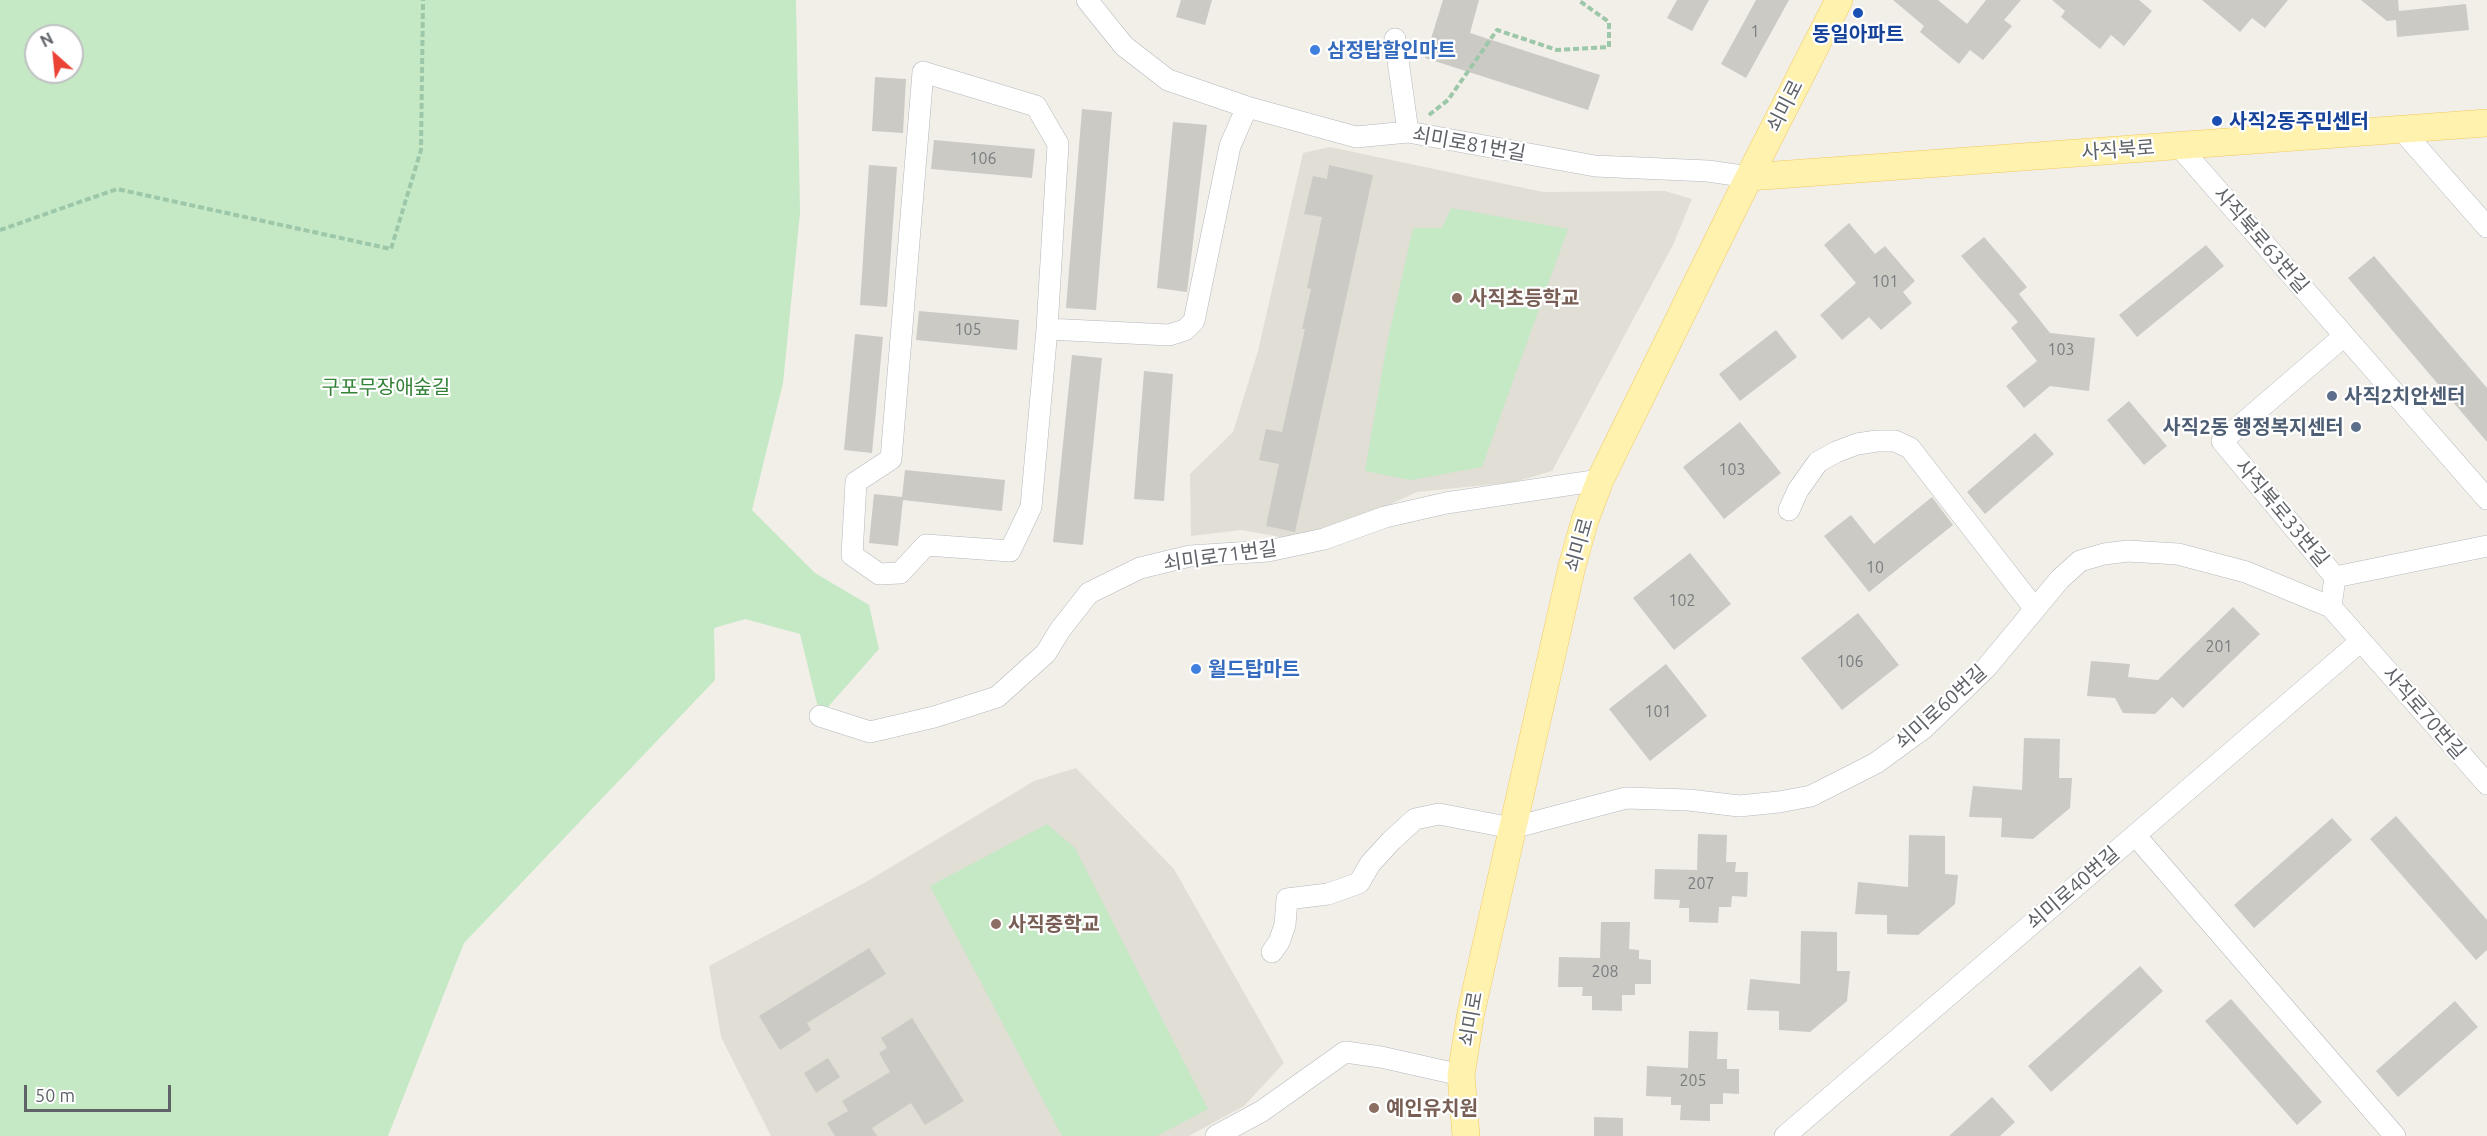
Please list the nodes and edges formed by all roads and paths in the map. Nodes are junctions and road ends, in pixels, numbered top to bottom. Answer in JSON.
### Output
{"nodes":[{"id":1,"x":423,"y":0,"type":"edge"},
{"id":2,"x":1087,"y":0,"type":"edge"},
{"id":3,"x":1578,"y":0,"type":"edge"},
{"id":4,"x":1839,"y":0,"type":"edge"},
{"id":5,"x":1395,"y":39,"type":"dead end"},
{"id":6,"x":1247,"y":107,"type":"junction"},
{"id":7,"x":2487,"y":123,"type":"edge"},
{"id":8,"x":2401,"y":129,"type":"junction"},
{"id":9,"x":1408,"y":132,"type":"junction"},
{"id":10,"x":2178,"y":145,"type":"junction"},
{"id":11,"x":1749,"y":177,"type":"junction"},
{"id":12,"x":2487,"y":227,"type":"edge"},
{"id":13,"x":0,"y":230,"type":"edge"},
{"id":14,"x":1047,"y":329,"type":"junction"},
{"id":15,"x":2344,"y":336,"type":"junction"},
{"id":16,"x":1600,"y":480,"type":"junction"},
{"id":17,"x":2487,"y":499,"type":"edge"},
{"id":18,"x":1790,"y":510,"type":"dead end"},
{"id":19,"x":2487,"y":546,"type":"edge"},
{"id":20,"x":2335,"y":577,"type":"junction"},
{"id":21,"x":2331,"y":607,"type":"junction"},
{"id":22,"x":2035,"y":609,"type":"junction"},
{"id":23,"x":2361,"y":641,"type":"junction"},
{"id":24,"x":820,"y":716,"type":"dead end"},
{"id":25,"x":2487,"y":784,"type":"edge"},
{"id":26,"x":1512,"y":828,"type":"junction"},
{"id":27,"x":2135,"y":835,"type":"junction"},
{"id":28,"x":1272,"y":952,"type":"dead end"},
{"id":29,"x":1461,"y":1075,"type":"junction"},
{"id":30,"x":1216,"y":1136,"type":"edge"},
{"id":31,"x":1466,"y":1136,"type":"edge"},
{"id":32,"x":1785,"y":1136,"type":"edge"},
{"id":33,"x":2395,"y":1136,"type":"edge"}],
"edges":[{"from":1,"to":13,"type":"path"},
{"from":2,"to":6,"type":"street","name":"쇠미로81번길"},
{"from":3,"to":9,"type":"path"},
{"from":4,"to":11,"type":"main road","name":"쇠미로"},
{"from":5,"to":9,"type":"street"},
{"from":6,"to":9,"type":"street","name":"쇠미로81번길"},
{"from":6,"to":14,"type":"street"},
{"from":7,"to":8,"type":"main road","name":"사직북로"},
{"from":8,"to":10,"type":"main road","name":"사직북로"},
{"from":8,"to":12,"type":"street"},
{"from":9,"to":11,"type":"street","name":"쇠미로81번길"},
{"from":10,"to":11,"type":"main road","name":"사직북로"},
{"from":10,"to":15,"type":"street","name":"사직북로63번길"},
{"from":11,"to":16,"type":"main road","name":"쇠미로"},
{"from":14,"to":14,"type":"street"},
{"from":15,"to":17,"type":"street","name":"사직북로63번길"},
{"from":15,"to":20,"type":"street","name":"사직북로33번길"},
{"from":16,"to":24,"type":"street","name":"쇠미로71번길"},
{"from":16,"to":26,"type":"main road","name":"쇠미로"},
{"from":18,"to":22,"type":"street"},
{"from":19,"to":20,"type":"street","name":"사직북로33번길"},
{"from":20,"to":21,"type":"street"},
{"from":21,"to":22,"type":"street","name":"쇠미로60번길"},
{"from":21,"to":23,"type":"street","name":"사직로70번길"},
{"from":22,"to":26,"type":"street","name":"쇠미로60번길"},
{"from":23,"to":25,"type":"street","name":"사직로70번길"},
{"from":23,"to":27,"type":"street","name":"쇠미로40번길"},
{"from":26,"to":28,"type":"street"},
{"from":26,"to":29,"type":"main road","name":"쇠미로"},
{"from":27,"to":32,"type":"street","name":"쇠미로40번길"},
{"from":27,"to":33,"type":"street"},
{"from":29,"to":30,"type":"street"},
{"from":29,"to":31,"type":"main road","name":"쇠미로"}]}
